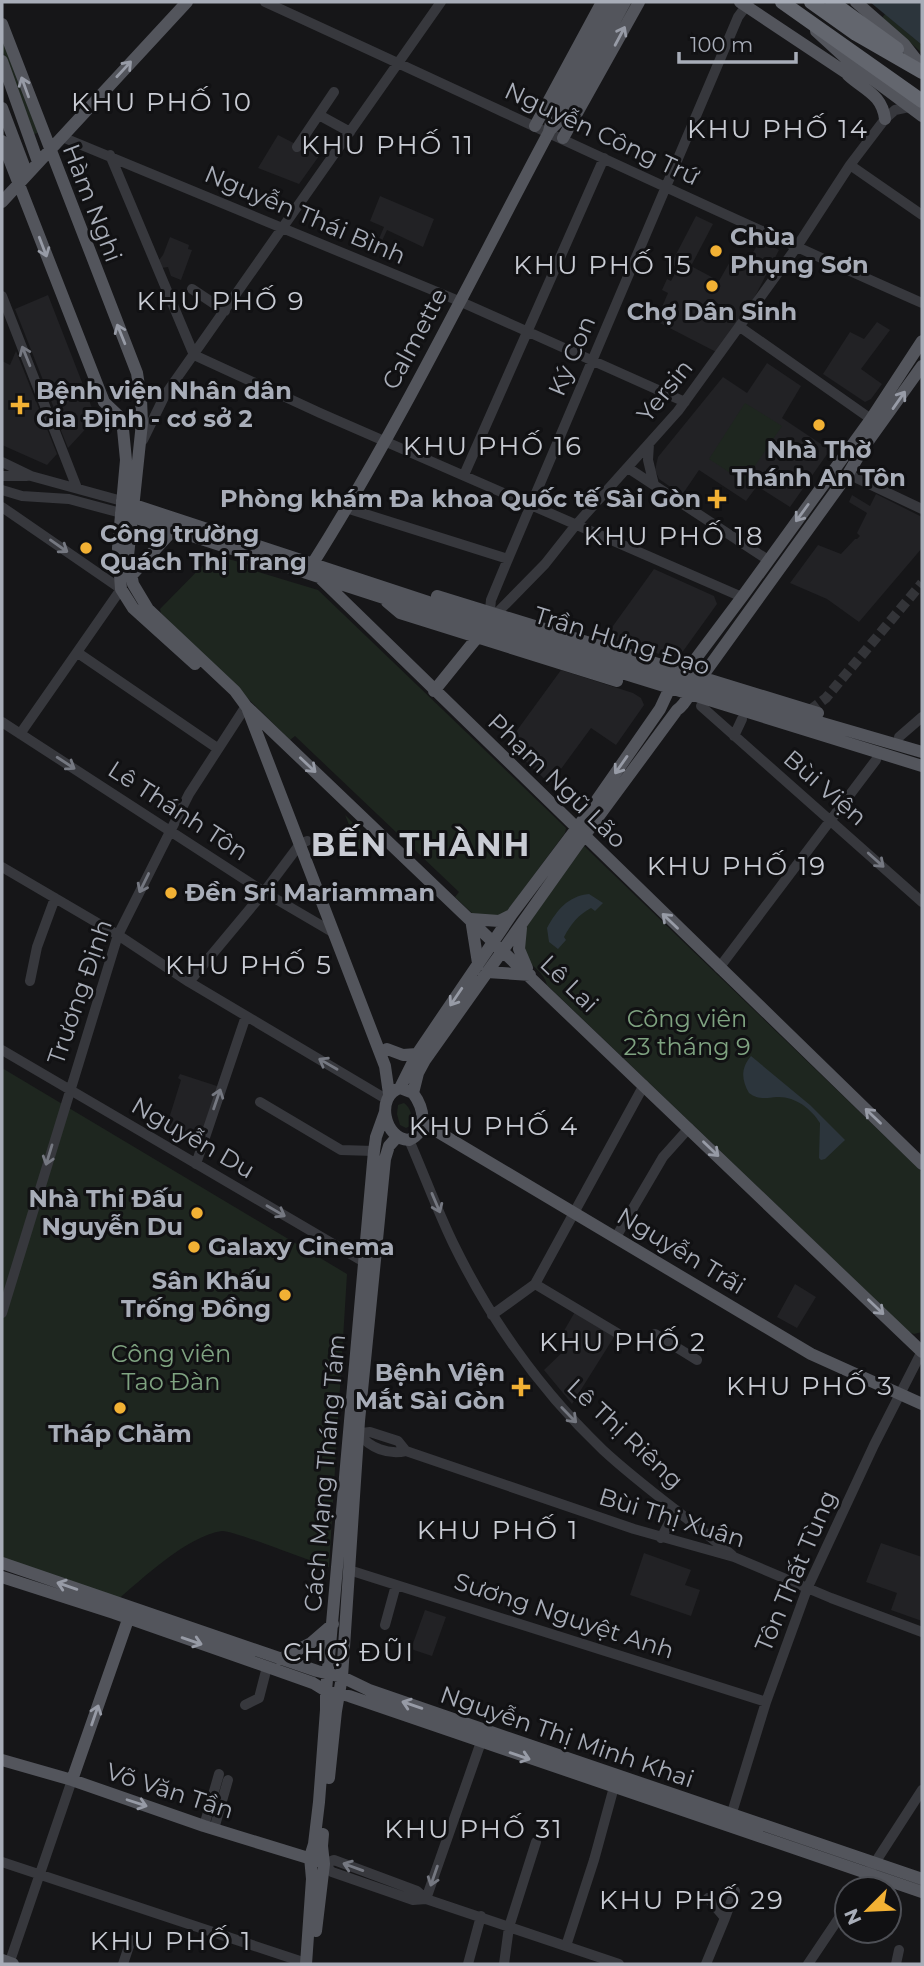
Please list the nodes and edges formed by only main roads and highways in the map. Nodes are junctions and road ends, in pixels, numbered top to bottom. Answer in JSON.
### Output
{"nodes":[{"id":1,"x":187,"y":2,"type":"edge"},
{"id":2,"x":602,"y":2,"type":"edge"},
{"id":3,"x":613,"y":2,"type":"edge"},
{"id":4,"x":625,"y":2,"type":"edge"},
{"id":5,"x":639,"y":2,"type":"edge"},
{"id":6,"x":782,"y":2,"type":"edge"},
{"id":7,"x":811,"y":2,"type":"edge"},
{"id":8,"x":832,"y":2,"type":"edge"},
{"id":9,"x":856,"y":2,"type":"edge"},
{"id":10,"x":745,"y":3,"type":"edge"},
{"id":11,"x":806,"y":19,"type":"junction"},
{"id":12,"x":2,"y":24,"type":"edge"},
{"id":13,"x":2,"y":61,"type":"edge"},
{"id":14,"x":922,"y":70,"type":"edge"},
{"id":15,"x":845,"y":72,"type":"junction"},
{"id":16,"x":871,"y":78,"type":"junction"},
{"id":17,"x":916,"y":104,"type":"edge"},
{"id":18,"x":2,"y":108,"type":"edge"},
{"id":19,"x":558,"y":115,"type":"junction"},
{"id":20,"x":922,"y":116,"type":"edge"},
{"id":21,"x":885,"y":119,"type":"road end"},
{"id":22,"x":535,"y":126,"type":"road end"},
{"id":23,"x":7,"y":138,"type":"edge"},
{"id":24,"x":562,"y":138,"type":"road end"},
{"id":25,"x":49,"y":151,"type":"junction"},
{"id":26,"x":38,"y":162,"type":"junction"},
{"id":27,"x":23,"y":179,"type":"junction"},
{"id":28,"x":2,"y":202,"type":"edge"},
{"id":29,"x":922,"y":341,"type":"edge"},
{"id":30,"x":922,"y":366,"type":"edge"},
{"id":31,"x":127,"y":508,"type":"junction"},
{"id":32,"x":179,"y":527,"type":"junction"},
{"id":33,"x":768,"y":560,"type":"junction"},
{"id":34,"x":313,"y":563,"type":"junction"},
{"id":35,"x":779,"y":569,"type":"junction"},
{"id":36,"x":131,"y":576,"type":"junction"},
{"id":37,"x":319,"y":577,"type":"junction"},
{"id":38,"x":355,"y":589,"type":"junction"},
{"id":39,"x":345,"y":603,"type":"junction"},
{"id":40,"x":486,"y":623,"type":"junction"},
{"id":41,"x":533,"y":641,"type":"junction"},
{"id":42,"x":597,"y":661,"type":"junction"},
{"id":43,"x":634,"y":672,"type":"junction"},
{"id":44,"x":670,"y":689,"type":"junction"},
{"id":45,"x":434,"y":691,"type":"junction"},
{"id":46,"x":692,"y":691,"type":"junction"},
{"id":47,"x":246,"y":706,"type":"junction"},
{"id":48,"x":742,"y":715,"type":"junction"},
{"id":49,"x":259,"y":718,"type":"junction"},
{"id":50,"x":896,"y":740,"type":"junction"},
{"id":51,"x":922,"y":744,"type":"edge"},
{"id":52,"x":922,"y":752,"type":"edge"},
{"id":53,"x":879,"y":757,"type":"junction"},
{"id":54,"x":919,"y":769,"type":"edge"},
{"id":55,"x":580,"y":833,"type":"junction"},
{"id":56,"x":304,"y":843,"type":"junction"},
{"id":57,"x":512,"y":914,"type":"junction"},
{"id":58,"x":471,"y":919,"type":"junction"},
{"id":59,"x":522,"y":924,"type":"junction"},
{"id":60,"x":499,"y":945,"type":"junction"},
{"id":61,"x":483,"y":968,"type":"junction"},
{"id":62,"x":530,"y":975,"type":"junction"},
{"id":63,"x":387,"y":1049,"type":"junction"},
{"id":64,"x":417,"y":1054,"type":"junction"},
{"id":65,"x":413,"y":1093,"type":"junction"},
{"id":66,"x":391,"y":1096,"type":"junction"},
{"id":67,"x":423,"y":1123,"type":"junction"},
{"id":68,"x":403,"y":1139,"type":"junction"},
{"id":69,"x":921,"y":1161,"type":"edge"},
{"id":70,"x":922,"y":1351,"type":"edge"},
{"id":71,"x":922,"y":1404,"type":"edge"},
{"id":72,"x":354,"y":1434,"type":"junction"},
{"id":73,"x":2,"y":1563,"type":"edge"},
{"id":74,"x":2,"y":1577,"type":"edge"},
{"id":75,"x":130,"y":1612,"type":"junction"},
{"id":76,"x":333,"y":1624,"type":"junction"},
{"id":77,"x":280,"y":1659,"type":"junction"},
{"id":78,"x":343,"y":1659,"type":"junction"},
{"id":79,"x":328,"y":1672,"type":"junction"},
{"id":80,"x":342,"y":1677,"type":"junction"},
{"id":81,"x":369,"y":1690,"type":"junction"},
{"id":82,"x":326,"y":1691,"type":"junction"},
{"id":83,"x":340,"y":1695,"type":"junction"},
{"id":84,"x":483,"y":1736,"type":"junction"},
{"id":85,"x":2,"y":1760,"type":"edge"},
{"id":86,"x":72,"y":1780,"type":"junction"},
{"id":87,"x":729,"y":1820,"type":"junction"},
{"id":88,"x":310,"y":1857,"type":"junction"},
{"id":89,"x":324,"y":1864,"type":"junction"},
{"id":90,"x":871,"y":1868,"type":"junction"},
{"id":91,"x":922,"y":1879,"type":"edge"},
{"id":92,"x":922,"y":1892,"type":"edge"},
{"id":93,"x":309,"y":1964,"type":"edge"}],
"edges":[{"from":25,"to":1,"type":"main road","one_way":true},
{"from":2,"to":22,"type":"main road"},
{"from":3,"to":19,"type":"main road"},
{"from":4,"to":19,"type":"main road"},
{"from":24,"to":5,"type":"main road","one_way":true},
{"from":6,"to":11,"type":"highway"},
{"from":7,"to":14,"type":"highway"},
{"from":8,"to":14,"type":"highway"},
{"from":9,"to":14,"type":"main road"},
{"from":10,"to":15,"type":"main road"},
{"from":11,"to":16,"type":"main road"},
{"from":11,"to":17,"type":"highway"},
{"from":25,"to":12,"type":"main road","name":"Hàm Nghi","one_way":true},
{"from":13,"to":26,"type":"main road","name":"Hàm Nghi"},
{"from":15,"to":16,"type":"main road"},
{"from":15,"to":21,"type":"main road"},
{"from":16,"to":17,"type":"main road"},
{"from":17,"to":20,"type":"main road"},
{"from":18,"to":23,"type":"main road","name":"Hàm Nghi"},
{"from":19,"to":34,"type":"main road","name":"Calmette"},
{"from":23,"to":27,"type":"main road","name":"Hàm Nghi"},
{"from":25,"to":26,"type":"main road"},
{"from":31,"to":25,"type":"main road","name":"Hàm Nghi","one_way":true},
{"from":26,"to":27,"type":"main road"},
{"from":27,"to":28,"type":"main road"},
{"from":27,"to":31,"type":"main road","name":"Hàm Nghi","one_way":true},
{"from":29,"to":33,"type":"main road","one_way":true},
{"from":35,"to":30,"type":"main road","one_way":true},
{"from":31,"to":32,"type":"main road"},
{"from":31,"to":36,"type":"main road"},
{"from":31,"to":47,"type":"main road","name":"Lê Lai"},
{"from":32,"to":34,"type":"main road","name":"Trần Hưng Đạo"},
{"from":32,"to":36,"type":"main road"},
{"from":32,"to":37,"type":"main road","name":"Trần Hưng Đạo"},
{"from":33,"to":35,"type":"main road"},
{"from":33,"to":44,"type":"main road"},
{"from":34,"to":40,"type":"main road","name":"Trần Hưng Đạo"},
{"from":35,"to":46,"type":"main road"},
{"from":36,"to":47,"type":"main road","name":"Lê Lai"},
{"from":37,"to":38,"type":"main road","name":"Trần Hưng Đạo"},
{"from":37,"to":39,"type":"main road","name":"Phạm Ngũ Lão"},
{"from":38,"to":39,"type":"main road"},
{"from":38,"to":40,"type":"main road","name":"Trần Hưng Đạo"},
{"from":39,"to":45,"type":"main road","name":"Phạm Ngũ Lão"},
{"from":40,"to":41,"type":"main road","name":"Trần Hưng Đạo"},
{"from":40,"to":41,"type":"main road","name":"Trần Hưng Đạo"},
{"from":40,"to":45,"type":"main road","name":"Yersin"},
{"from":41,"to":42,"type":"main road","name":"Trần Hưng Đạo"},
{"from":41,"to":42,"type":"main road","name":"Trần Hưng Đạo"},
{"from":42,"to":43,"type":"main road","name":"Trần Hưng Đạo"},
{"from":42,"to":43,"type":"main road","name":"Trần Hưng Đạo"},
{"from":43,"to":44,"type":"main road","name":"Trần Hưng Đạo"},
{"from":43,"to":44,"type":"main road","name":"Trần Hưng Đạo"},
{"from":44,"to":46,"type":"main road","name":"Trần Hưng Đạo"},
{"from":44,"to":46,"type":"main road","name":"Trần Hưng Đạo"},
{"from":44,"to":55,"type":"main road","one_way":true},
{"from":45,"to":55,"type":"main road","name":"Phạm Ngũ Lão"},
{"from":46,"to":48,"type":"main road","name":"Trần Hưng Đạo"},
{"from":46,"to":48,"type":"main road","name":"Trần Hưng Đạo"},
{"from":46,"to":50,"type":"main road","name":"Trần Hưng Đạo"},
{"from":46,"to":55,"type":"main road"},
{"from":47,"to":49,"type":"main road","name":"Lê Lai"},
{"from":47,"to":56,"type":"main road"},
{"from":48,"to":53,"type":"main road","name":"Trần Hưng Đạo"},
{"from":49,"to":56,"type":"main road"},
{"from":49,"to":58,"type":"main road","name":"Lê Lai","one_way":true},
{"from":50,"to":51,"type":"main road","name":"Trần Hưng Đạo"},
{"from":50,"to":52,"type":"main road","name":"Trần Hưng Đạo"},
{"from":50,"to":53,"type":"main road"},
{"from":53,"to":54,"type":"main road","name":"Trần Hưng Đạo"},
{"from":55,"to":57,"type":"main road"},
{"from":55,"to":59,"type":"main road"},
{"from":69,"to":55,"type":"main road","name":"Phạm Ngũ Lão","one_way":true},
{"from":56,"to":63,"type":"main road"},
{"from":56,"to":66,"type":"main road"},
{"from":57,"to":58,"type":"main road"},
{"from":57,"to":60,"type":"main road"},
{"from":58,"to":60,"type":"main road","name":"Lê Lai"},
{"from":58,"to":61,"type":"main road"},
{"from":59,"to":60,"type":"main road"},
{"from":59,"to":62,"type":"main road"},
{"from":60,"to":61,"type":"main road"},
{"from":60,"to":62,"type":"main road","name":"Lê Lai"},
{"from":61,"to":62,"type":"main road"},
{"from":61,"to":64,"type":"main road","name":"Cách Mạng Tháng Tám","one_way":true},
{"from":61,"to":65,"type":"main road"},
{"from":62,"to":70,"type":"main road","name":"Lê Lai","one_way":true},
{"from":63,"to":64,"type":"main road"},
{"from":63,"to":66,"type":"main road"},
{"from":64,"to":66,"type":"main road","name":"Cách Mạng Tháng Tám"},
{"from":65,"to":66,"type":"main road"},
{"from":65,"to":67,"type":"main road"},
{"from":66,"to":68,"type":"main road"},
{"from":66,"to":72,"type":"main road","name":"Cách Mạng Tháng Tám"},
{"from":67,"to":68,"type":"main road"},
{"from":67,"to":71,"type":"main road","name":"Nguyễn Trãi"},
{"from":68,"to":72,"type":"main road","name":"Cách Mạng Tháng Tám"},
{"from":72,"to":76,"type":"main road","name":"Cách Mạng Tháng Tám"},
{"from":72,"to":78,"type":"main road","name":"Cách Mạng Tháng Tám"},
{"from":75,"to":73,"type":"main road","name":"Nguyễn Thị Minh Khai","one_way":true},
{"from":74,"to":75,"type":"main road","name":"Nguyễn Thị Minh Khai"},
{"from":75,"to":77,"type":"main road","name":"Nguyễn Thị Minh Khai"},
{"from":75,"to":82,"type":"main road","name":"Nguyễn Thị Minh Khai","one_way":true},
{"from":86,"to":75,"type":"main road","one_way":true},
{"from":76,"to":77,"type":"main road"},
{"from":76,"to":79,"type":"main road","name":"Cách Mạng Tháng Tám"},
{"from":77,"to":79,"type":"main road","name":"Nguyễn Thị Minh Khai"},
{"from":78,"to":80,"type":"main road","name":"Cách Mạng Tháng Tám"},
{"from":78,"to":81,"type":"main road"},
{"from":79,"to":80,"type":"main road","name":"Nguyễn Thị Minh Khai"},
{"from":79,"to":82,"type":"main road","name":"Cách Mạng Tháng Tám"},
{"from":80,"to":81,"type":"main road","name":"Nguyễn Thị Minh Khai"},
{"from":80,"to":83,"type":"main road","name":"Cách Mạng Tháng Tám"},
{"from":84,"to":81,"type":"main road","name":"Nguyễn Thị Minh Khai","one_way":true},
{"from":82,"to":83,"type":"main road","name":"Nguyễn Thị Minh Khai"},
{"from":82,"to":88,"type":"main road","name":"Cách Mạng Tháng Tám"},
{"from":83,"to":84,"type":"main road","name":"Nguyễn Thị Minh Khai"},
{"from":83,"to":89,"type":"main road","name":"Cách Mạng Tháng Tám"},
{"from":84,"to":87,"type":"main road","name":"Nguyễn Thị Minh Khai"},
{"from":84,"to":87,"type":"main road","name":"Nguyễn Thị Minh Khai","one_way":true},
{"from":85,"to":86,"type":"main road","name":"Võ Văn Tần"},
{"from":86,"to":88,"type":"main road","name":"Võ Văn Tần","one_way":true},
{"from":87,"to":90,"type":"main road","name":"Nguyễn Thị Minh Khai"},
{"from":88,"to":89,"type":"main road","name":"Võ Văn Tần"},
{"from":88,"to":93,"type":"main road","name":"Cách Mạng Tháng Tám"},
{"from":89,"to":93,"type":"main road","name":"Cách Mạng Tháng Tám"},
{"from":90,"to":91,"type":"main road","name":"Nguyễn Thị Minh Khai"},
{"from":90,"to":92,"type":"main road","name":"Nguyễn Thị Minh Khai"}]}
